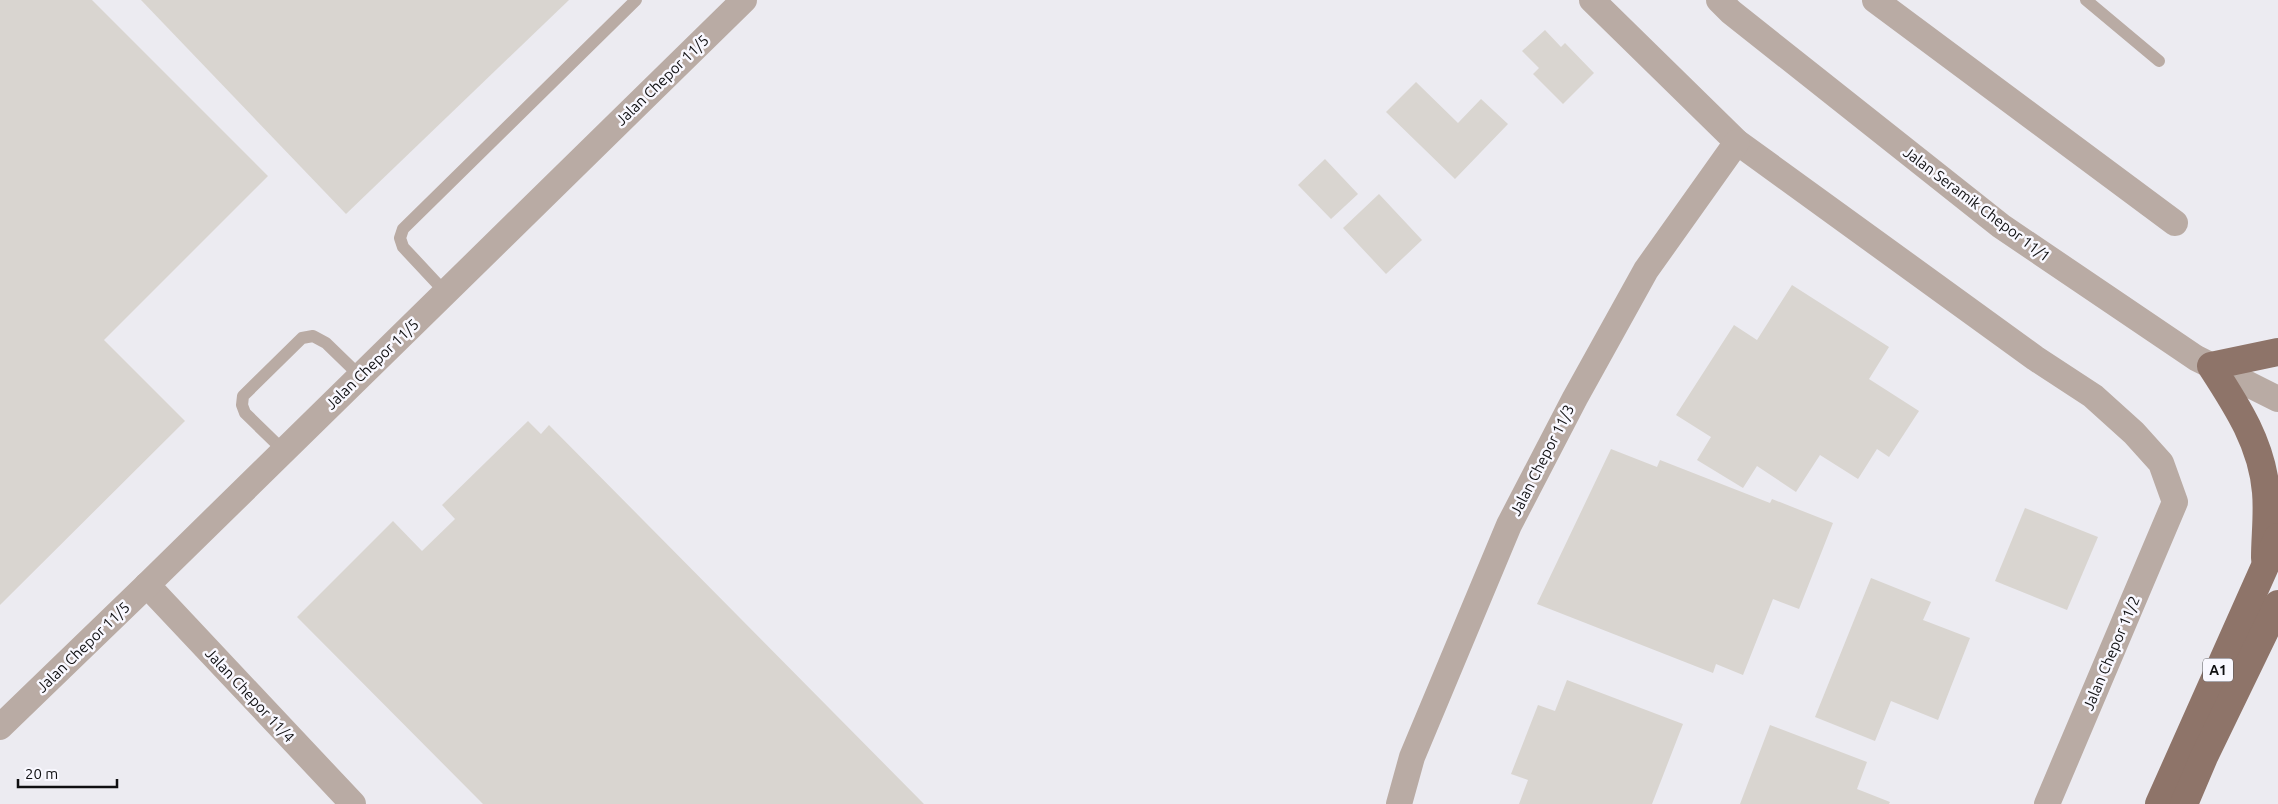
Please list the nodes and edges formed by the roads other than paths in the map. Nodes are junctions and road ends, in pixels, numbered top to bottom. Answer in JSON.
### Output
{"nodes":[{"id":1,"x":636,"y":0,"type":"edge"},
{"id":2,"x":744,"y":0,"type":"edge"},
{"id":3,"x":1592,"y":0,"type":"edge"},
{"id":4,"x":1719,"y":0,"type":"edge"},
{"id":5,"x":1875,"y":0,"type":"edge"},
{"id":6,"x":2086,"y":0,"type":"edge"},
{"id":7,"x":2158,"y":61,"type":"dead end"},
{"id":8,"x":1737,"y":142,"type":"junction"},
{"id":9,"x":2175,"y":223,"type":"dead end"},
{"id":10,"x":445,"y":292,"type":"junction"},
{"id":11,"x":2278,"y":352,"type":"edge"},
{"id":12,"x":2211,"y":366,"type":"junction"},
{"id":13,"x":360,"y":376,"type":"junction"},
{"id":14,"x":2278,"y":399,"type":"edge"},
{"id":15,"x":283,"y":450,"type":"junction"},
{"id":16,"x":2278,"y":537,"type":"edge"},
{"id":17,"x":2265,"y":565,"type":"junction"},
{"id":18,"x":147,"y":585,"type":"junction"},
{"id":19,"x":2278,"y":604,"type":"edge"},
{"id":20,"x":0,"y":727,"type":"edge"},
{"id":21,"x":353,"y":804,"type":"edge"},
{"id":22,"x":1399,"y":804,"type":"edge"},
{"id":23,"x":2047,"y":804,"type":"edge"},
{"id":24,"x":2160,"y":804,"type":"edge"},
{"id":25,"x":2184,"y":804,"type":"edge"}],
"edges":[{"from":1,"to":10,"type":"lane"},
{"from":2,"to":10,"type":"street","name":"Jalan Chepor 11/5"},
{"from":3,"to":8,"type":"street"},
{"from":4,"to":12,"type":"street","name":"Jalan Seramik Chepor 11/1"},
{"from":5,"to":9,"type":"street"},
{"from":6,"to":7,"type":"lane"},
{"from":8,"to":22,"type":"street","name":"Jalan Chepor 11/3"},
{"from":8,"to":23,"type":"street","name":"Jalan Chepor 11/2"},
{"from":10,"to":13,"type":"street","name":"Jalan Chepor 11/5"},
{"from":11,"to":12,"type":"main road"},
{"from":12,"to":14,"type":"street","name":"Jalan Seramik Chepor 11/1"},
{"from":12,"to":17,"type":"main road"},
{"from":13,"to":15,"type":"street","name":"Jalan Chepor 11/5"},
{"from":13,"to":15,"type":"lane"},
{"from":15,"to":18,"type":"street","name":"Jalan Chepor 11/5"},
{"from":16,"to":17,"type":"main road","number":"A1"},
{"from":17,"to":24,"type":"main road","number":"A1"},
{"from":18,"to":20,"type":"street","name":"Jalan Chepor 11/5"},
{"from":18,"to":21,"type":"street","name":"Jalan Chepor 11/4"},
{"from":19,"to":25,"type":"main road","number":"A1"}]}
